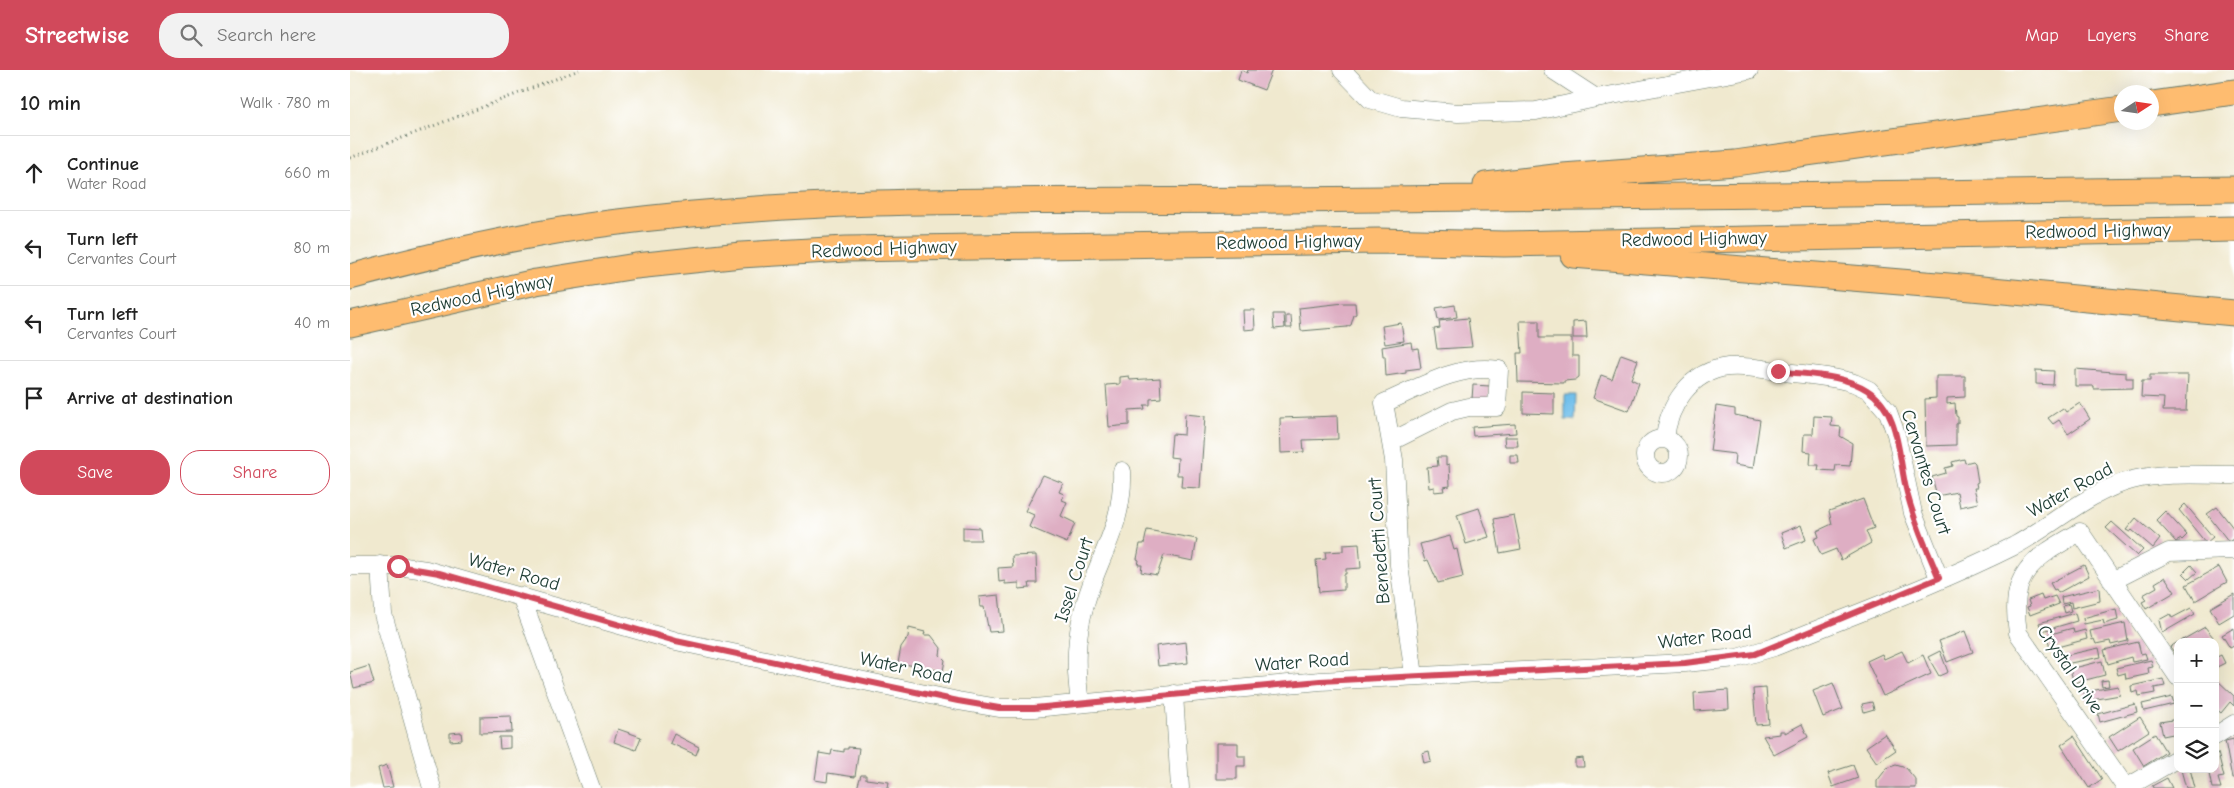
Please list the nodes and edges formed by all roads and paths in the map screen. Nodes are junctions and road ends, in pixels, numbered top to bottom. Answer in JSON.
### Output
{"nodes":[{"id":1,"x":579,"y":70,"type":"edge"},
{"id":2,"x":1342,"y":70,"type":"edge"},
{"id":3,"x":1553,"y":70,"type":"edge"},
{"id":4,"x":1749,"y":70,"type":"edge"},
{"id":5,"x":2234,"y":92,"type":"edge"},
{"id":6,"x":1596,"y":98,"type":"junction"},
{"id":7,"x":2159,"y":103,"type":"edge"},
{"id":8,"x":2114,"y":110,"type":"edge"},
{"id":9,"x":350,"y":158,"type":"edge"},
{"id":10,"x":2234,"y":189,"type":"edge"},
{"id":11,"x":1359,"y":200,"type":"junction"},
{"id":12,"x":2234,"y":229,"type":"edge"},
{"id":13,"x":1504,"y":244,"type":"junction"},
{"id":14,"x":350,"y":277,"type":"edge"},
{"id":15,"x":2234,"y":313,"type":"edge"},
{"id":16,"x":350,"y":324,"type":"edge"},
{"id":17,"x":1665,"y":439,"type":"dead end"},
{"id":18,"x":1392,"y":441,"type":"junction"},
{"id":19,"x":1122,"y":471,"type":"dead end"},
{"id":20,"x":2234,"y":475,"type":"edge"},
{"id":21,"x":2232,"y":552,"type":"edge"},
{"id":22,"x":350,"y":566,"type":"edge"},
{"id":23,"x":380,"y":566,"type":"junction"},
{"id":24,"x":1939,"y":578,"type":"junction"},
{"id":25,"x":2112,"y":581,"type":"junction"},
{"id":26,"x":521,"y":596,"type":"junction"},
{"id":27,"x":2174,"y":671,"type":"edge"},
{"id":28,"x":1414,"y":676,"type":"junction"},
{"id":29,"x":1174,"y":694,"type":"junction"},
{"id":30,"x":1080,"y":703,"type":"junction"},
{"id":31,"x":2234,"y":724,"type":"edge"},
{"id":32,"x":2219,"y":732,"type":"edge"},
{"id":33,"x":2174,"y":760,"type":"edge"},
{"id":34,"x":432,"y":788,"type":"edge"},
{"id":35,"x":591,"y":788,"type":"edge"},
{"id":36,"x":1180,"y":788,"type":"edge"},
{"id":37,"x":2126,"y":788,"type":"edge"}],
"edges":[{"from":1,"to":9,"type":"path"},
{"from":2,"to":6,"type":"street"},
{"from":3,"to":6,"type":"street"},
{"from":4,"to":6,"type":"street"},
{"from":5,"to":7,"type":"highway"},
{"from":8,"to":11,"type":"highway"},
{"from":10,"to":11,"type":"highway"},
{"from":11,"to":14,"type":"highway"},
{"from":12,"to":13,"type":"highway","name":"Redwood Highway"},
{"from":13,"to":15,"type":"highway"},
{"from":13,"to":16,"type":"highway","name":"Redwood Highway"},
{"from":17,"to":24,"type":"street","name":"Cervantes Court"},
{"from":18,"to":18,"type":"street","name":"Benedetti Court"},
{"from":18,"to":28,"type":"street","name":"Benedetti Court"},
{"from":19,"to":30,"type":"street","name":"Issel Court"},
{"from":20,"to":24,"type":"street","name":"Water Road"},
{"from":21,"to":25,"type":"street"},
{"from":22,"to":23,"type":"street","name":"Water Road"},
{"from":23,"to":26,"type":"street","name":"Water Road"},
{"from":23,"to":34,"type":"street"},
{"from":24,"to":28,"type":"street","name":"Water Road"},
{"from":25,"to":27,"type":"street"},
{"from":25,"to":37,"type":"street","name":"Crystal Drive"},
{"from":26,"to":30,"type":"street","name":"Water Road"},
{"from":26,"to":35,"type":"street"},
{"from":28,"to":29,"type":"street","name":"Water Road"},
{"from":29,"to":30,"type":"street","name":"Water Road"},
{"from":29,"to":36,"type":"street"},
{"from":31,"to":32,"type":"street"},
{"from":33,"to":37,"type":"street"}]}
